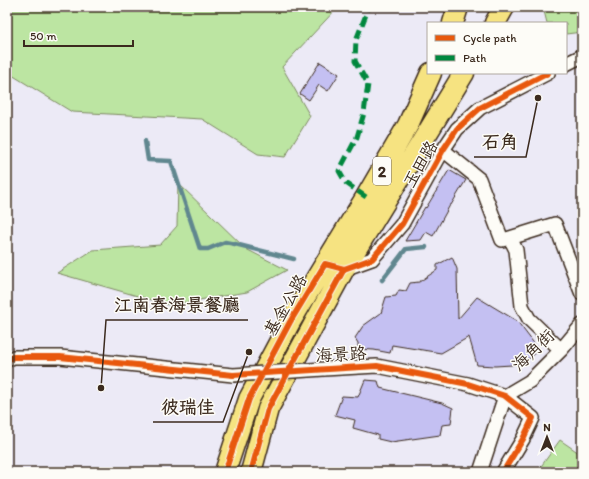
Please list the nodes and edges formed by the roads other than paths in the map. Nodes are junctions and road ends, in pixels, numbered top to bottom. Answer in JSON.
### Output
{"nodes":[{"id":1,"x":458,"y":7,"type":"edge"},
{"id":2,"x":504,"y":7,"type":"edge"},
{"id":3,"x":453,"y":22,"type":"edge"},
{"id":4,"x":496,"y":22,"type":"edge"},
{"id":5,"x":582,"y":56,"type":"edge"},
{"id":6,"x":567,"y":64,"type":"edge"},
{"id":7,"x":431,"y":74,"type":"edge"},
{"id":8,"x":463,"y":74,"type":"edge"},
{"id":9,"x":546,"y":74,"type":"edge"},
{"id":10,"x":443,"y":150,"type":"junction"},
{"id":11,"x":510,"y":238,"type":"junction"},
{"id":12,"x":325,"y":264,"type":"junction"},
{"id":13,"x":344,"y":269,"type":"junction"},
{"id":14,"x":582,"y":294,"type":"edge"},
{"id":15,"x":582,"y":325,"type":"edge"},
{"id":16,"x":561,"y":350,"type":"junction"},
{"id":17,"x":7,"y":360,"type":"edge"},
{"id":18,"x":505,"y":396,"type":"junction"},
{"id":19,"x":226,"y":472,"type":"edge"},
{"id":20,"x":251,"y":472,"type":"edge"},
{"id":21,"x":480,"y":472,"type":"edge"},
{"id":22,"x":503,"y":472,"type":"edge"}],
"edges":[{"from":1,"to":3,"type":"main road"},
{"from":2,"to":4,"type":"main road"},
{"from":5,"to":6,"type":"street"},
{"from":7,"to":12,"type":"main road","name":"基金公路","number":"2"},
{"from":8,"to":13,"type":"main road","name":"基金公路","number":"2"},
{"from":9,"to":10,"type":"street","name":"玉田路"},
{"from":10,"to":11,"type":"street"},
{"from":10,"to":13,"type":"street","name":"玉田路"},
{"from":11,"to":14,"type":"street"},
{"from":11,"to":16,"type":"street"},
{"from":12,"to":13,"type":"street"},
{"from":12,"to":19,"type":"main road","name":"基金公路","number":"2"},
{"from":13,"to":20,"type":"main road","name":"基金公路","number":"2"},
{"from":15,"to":16,"type":"street","name":"海角街"},
{"from":16,"to":18,"type":"street","name":"海角街"},
{"from":17,"to":18,"type":"street","name":"海景路","bridge":true},
{"from":18,"to":21,"type":"street"},
{"from":18,"to":22,"type":"street","name":"海景路"}]}
